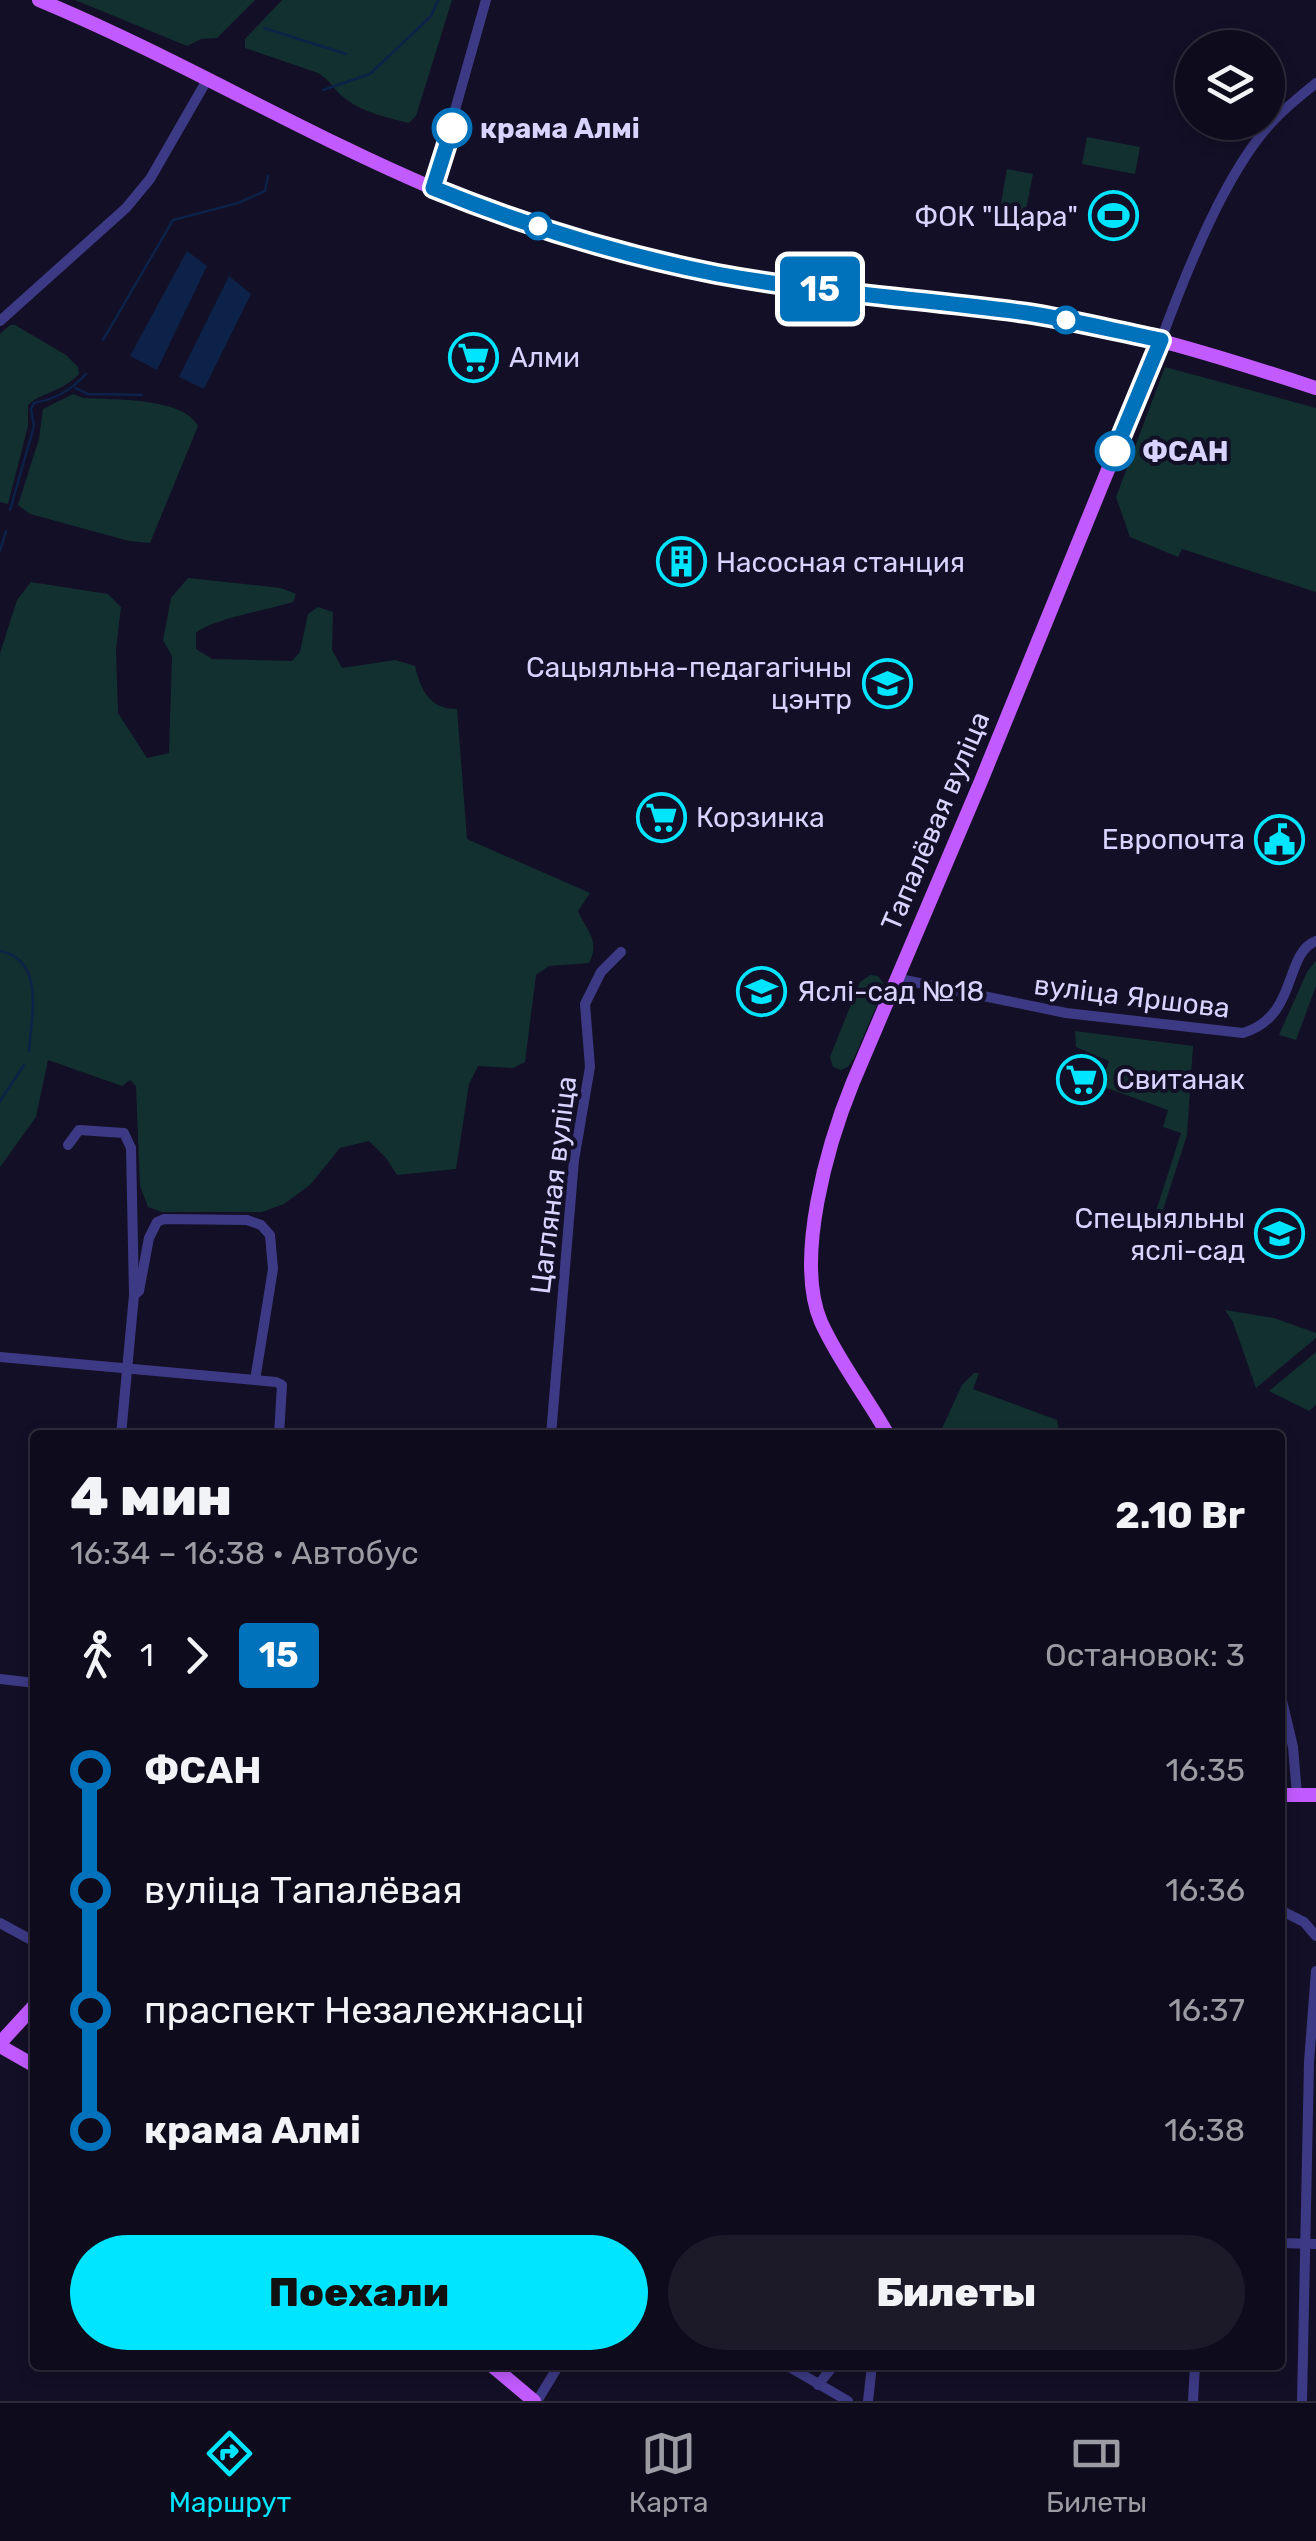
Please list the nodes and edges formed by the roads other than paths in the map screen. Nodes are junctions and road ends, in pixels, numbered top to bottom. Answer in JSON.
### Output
{"nodes":[{"id":1,"x":40,"y":0,"type":"edge"},
{"id":2,"x":486,"y":0,"type":"edge"},
{"id":3,"x":207,"y":80,"type":"junction"},
{"id":4,"x":1316,"y":84,"type":"edge"},
{"id":5,"x":433,"y":188,"type":"junction"},
{"id":6,"x":0,"y":322,"type":"edge"},
{"id":7,"x":1161,"y":340,"type":"junction"},
{"id":8,"x":1316,"y":388,"type":"edge"},
{"id":9,"x":1316,"y":942,"type":"edge"},
{"id":10,"x":621,"y":952,"type":"dead end"},
{"id":11,"x":895,"y":978,"type":"junction"},
{"id":12,"x":68,"y":1145,"type":"dead end"},
{"id":13,"x":134,"y":1295,"type":"junction"},
{"id":14,"x":0,"y":1357,"type":"edge"},
{"id":15,"x":126,"y":1370,"type":"junction"},
{"id":16,"x":255,"y":1380,"type":"junction"},
{"id":17,"x":121,"y":1430,"type":"edge"},
{"id":18,"x":280,"y":1430,"type":"edge"},
{"id":19,"x":552,"y":1430,"type":"edge"},
{"id":20,"x":885,"y":1430,"type":"edge"},
{"id":21,"x":0,"y":1679,"type":"edge"},
{"id":22,"x":30,"y":1682,"type":"edge"},
{"id":23,"x":1285,"y":1715,"type":"edge"},
{"id":24,"x":1285,"y":1795,"type":"edge"},
{"id":25,"x":1297,"y":1795,"type":"junction"},
{"id":26,"x":1316,"y":1795,"type":"edge"},
{"id":27,"x":1285,"y":1912,"type":"edge"},
{"id":28,"x":0,"y":1924,"type":"edge"},
{"id":29,"x":1316,"y":1936,"type":"edge"},
{"id":30,"x":30,"y":1939,"type":"edge"},
{"id":31,"x":1316,"y":1971,"type":"edge"},
{"id":32,"x":30,"y":2011,"type":"edge"},
{"id":33,"x":0,"y":2044,"type":"edge"},
{"id":34,"x":30,"y":2063,"type":"edge"},
{"id":35,"x":1285,"y":2243,"type":"edge"},
{"id":36,"x":1311,"y":2244,"type":"edge"},
{"id":37,"x":497,"y":2370,"type":"edge"},
{"id":38,"x":556,"y":2370,"type":"edge"},
{"id":39,"x":794,"y":2370,"type":"edge"},
{"id":40,"x":830,"y":2370,"type":"edge"},
{"id":41,"x":871,"y":2370,"type":"edge"},
{"id":42,"x":1195,"y":2370,"type":"edge"},
{"id":43,"x":818,"y":2385,"type":"junction"},
{"id":44,"x":536,"y":2401,"type":"edge"},
{"id":45,"x":848,"y":2401,"type":"edge"},
{"id":46,"x":868,"y":2401,"type":"edge"},
{"id":47,"x":1194,"y":2401,"type":"edge"},
{"id":48,"x":1302,"y":2401,"type":"edge"}],
"edges":[{"from":1,"to":3,"type":"main road"},
{"from":2,"to":5,"type":"street"},
{"from":3,"to":5,"type":"main road"},
{"from":3,"to":6,"type":"street"},
{"from":4,"to":7,"type":"street"},
{"from":5,"to":7,"type":"main road"},
{"from":7,"to":8,"type":"main road"},
{"from":7,"to":11,"type":"main road","name":"Тапалёвая вуліца"},
{"from":9,"to":11,"type":"street","name":"вуліца Яршова"},
{"from":10,"to":19,"type":"street","name":"Цагляная вуліца"},
{"from":11,"to":20,"type":"main road","name":"Тапалёвая вуліца"},
{"from":12,"to":13,"type":"street"},
{"from":13,"to":15,"type":"street"},
{"from":13,"to":16,"type":"street"},
{"from":14,"to":15,"type":"street"},
{"from":15,"to":16,"type":"street"},
{"from":15,"to":17,"type":"street"},
{"from":16,"to":18,"type":"street"},
{"from":21,"to":22,"type":"street"},
{"from":23,"to":25,"type":"street"},
{"from":24,"to":25,"type":"main road"},
{"from":25,"to":26,"type":"main road"},
{"from":27,"to":29,"type":"street"},
{"from":28,"to":30,"type":"street"},
{"from":31,"to":36,"type":"street"},
{"from":32,"to":33,"type":"main road"},
{"from":33,"to":34,"type":"main road"},
{"from":35,"to":36,"type":"street"},
{"from":36,"to":48,"type":"street"},
{"from":37,"to":44,"type":"main road"},
{"from":38,"to":44,"type":"street"},
{"from":39,"to":43,"type":"street"},
{"from":40,"to":43,"type":"street"},
{"from":41,"to":46,"type":"street"},
{"from":42,"to":47,"type":"street"},
{"from":43,"to":45,"type":"street"}]}
